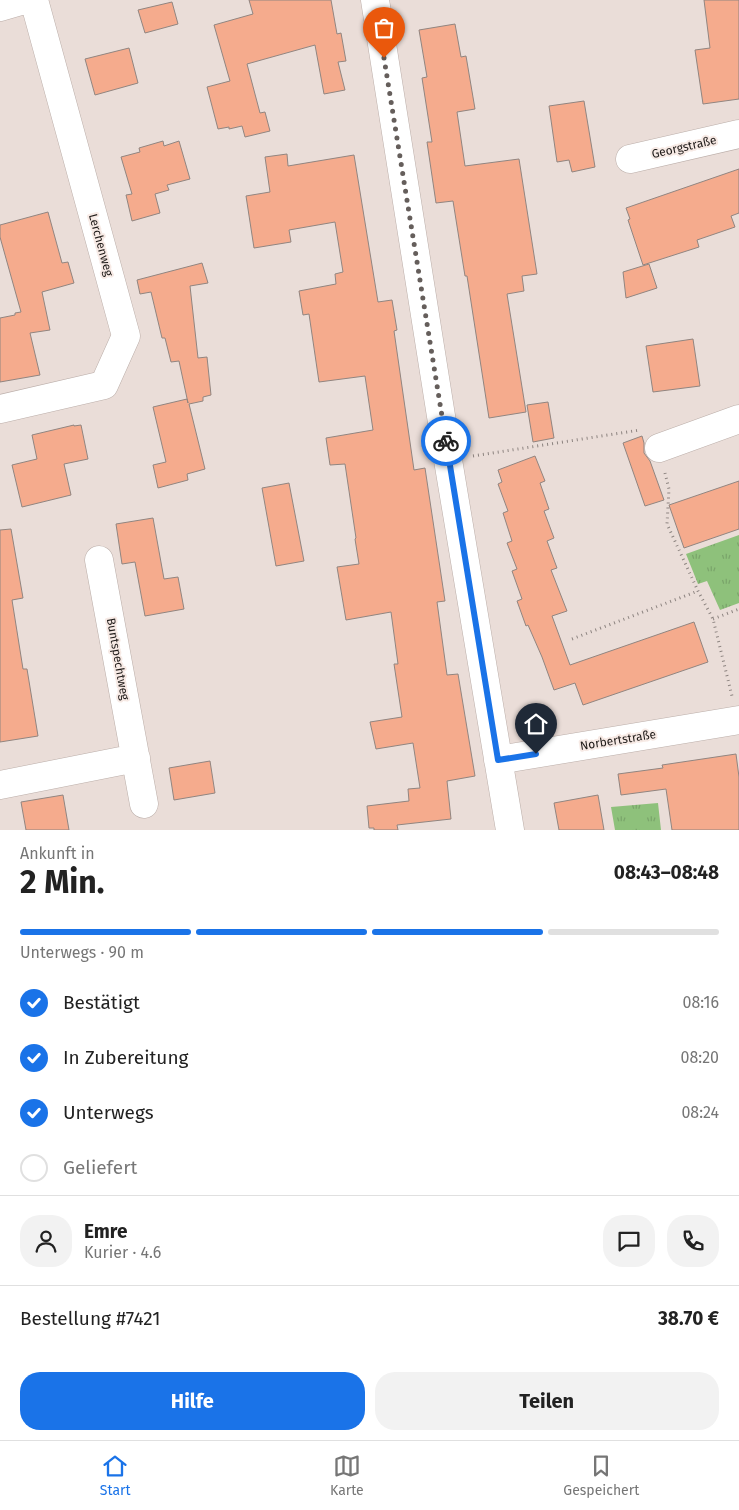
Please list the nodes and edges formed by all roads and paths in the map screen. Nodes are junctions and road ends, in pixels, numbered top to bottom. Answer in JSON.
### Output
{"nodes":[{"id":1,"x":24,"y":0,"type":"edge"},
{"id":2,"x":34,"y":0,"type":"edge"},
{"id":3,"x":375,"y":0,"type":"edge"},
{"id":4,"x":0,"y":7,"type":"edge"},
{"id":5,"x":739,"y":134,"type":"edge"},
{"id":6,"x":630,"y":159,"type":"dead end"},
{"id":7,"x":0,"y":409,"type":"edge"},
{"id":8,"x":739,"y":419,"type":"edge"},
{"id":9,"x":659,"y":448,"type":"junction"},
{"id":10,"x":448,"y":460,"type":"junction"},
{"id":11,"x":99,"y":560,"type":"dead end"},
{"id":12,"x":698,"y":591,"type":"junction"},
{"id":13,"x":739,"y":609,"type":"edge"},
{"id":14,"x":713,"y":619,"type":"junction"},
{"id":15,"x":572,"y":638,"type":"dead end"},
{"id":16,"x":738,"y":720,"type":"edge"},
{"id":17,"x":136,"y":758,"type":"junction"},
{"id":18,"x":498,"y":760,"type":"junction"},
{"id":19,"x":0,"y":785,"type":"edge"},
{"id":20,"x":144,"y":804,"type":"dead end"},
{"id":21,"x":510,"y":830,"type":"edge"}],
"edges":[{"from":1,"to":4,"type":"street"},
{"from":2,"to":7,"type":"street","name":"Lerchenweg"},
{"from":3,"to":10,"type":"street"},
{"from":5,"to":6,"type":"street","name":"Georgstraße"},
{"from":8,"to":9,"type":"street"},
{"from":9,"to":10,"type":"path"},
{"from":9,"to":12,"type":"path"},
{"from":10,"to":18,"type":"street"},
{"from":11,"to":17,"type":"street","name":"Buntspechtweg"},
{"from":12,"to":14,"type":"path"},
{"from":12,"to":15,"type":"path"},
{"from":13,"to":14,"type":"path"},
{"from":14,"to":16,"type":"path"},
{"from":16,"to":18,"type":"street","name":"Norbertstraße"},
{"from":17,"to":19,"type":"street"},
{"from":17,"to":20,"type":"street","name":"Buntspechtweg"},
{"from":18,"to":21,"type":"street"}]}
